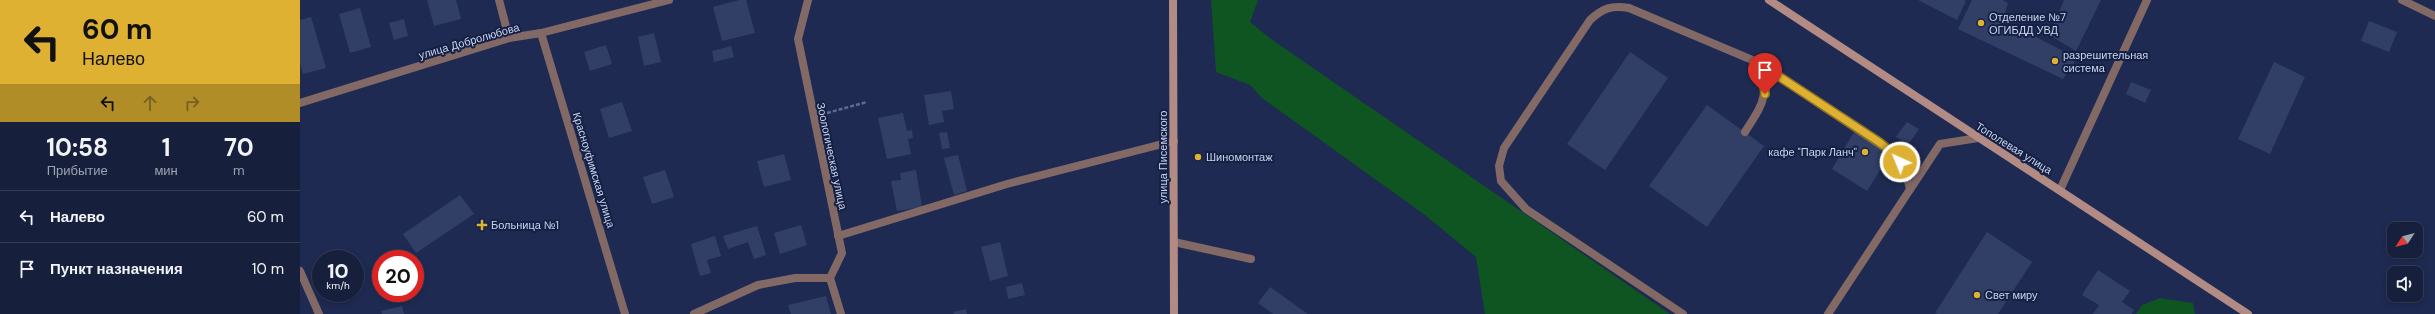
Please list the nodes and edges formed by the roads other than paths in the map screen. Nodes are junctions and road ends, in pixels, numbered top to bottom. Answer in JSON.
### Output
{"nodes":[{"id":1,"x":499,"y":0,"type":"edge"},
{"id":2,"x":669,"y":0,"type":"edge"},
{"id":3,"x":808,"y":0,"type":"edge"},
{"id":4,"x":1173,"y":0,"type":"edge"},
{"id":5,"x":1769,"y":0,"type":"edge"},
{"id":6,"x":2147,"y":0,"type":"edge"},
{"id":7,"x":2402,"y":0,"type":"edge"},
{"id":8,"x":2435,"y":16,"type":"edge"},
{"id":9,"x":541,"y":33,"type":"junction"},
{"id":10,"x":509,"y":38,"type":"junction"},
{"id":11,"x":1757,"y":62,"type":"junction"},
{"id":12,"x":300,"y":103,"type":"edge"},
{"id":13,"x":1745,"y":132,"type":"dead end"},
{"id":14,"x":1978,"y":138,"type":"junction"},
{"id":15,"x":1174,"y":141,"type":"junction"},
{"id":16,"x":1910,"y":189,"type":"junction"},
{"id":17,"x":2060,"y":190,"type":"junction"},
{"id":18,"x":838,"y":236,"type":"junction"},
{"id":19,"x":1174,"y":242,"type":"junction"},
{"id":20,"x":1250,"y":258,"type":"dead end"},
{"id":21,"x":300,"y":271,"type":"edge"},
{"id":22,"x":830,"y":278,"type":"junction"},
{"id":23,"x":319,"y":314,"type":"edge"},
{"id":24,"x":625,"y":314,"type":"edge"},
{"id":25,"x":694,"y":314,"type":"edge"},
{"id":26,"x":841,"y":314,"type":"edge"},
{"id":27,"x":1174,"y":314,"type":"edge"},
{"id":28,"x":1683,"y":314,"type":"edge"},
{"id":29,"x":1828,"y":314,"type":"edge"},
{"id":30,"x":2248,"y":314,"type":"edge"}],
"edges":[{"from":1,"to":10,"type":"street"},
{"from":2,"to":9,"type":"street","name":"улица Добролюбова"},
{"from":3,"to":18,"type":"street","name":"Зоологическая улица"},
{"from":4,"to":15,"type":"main road","name":"улица Писемского"},
{"from":5,"to":14,"type":"main road","name":"Тополевая улица"},
{"from":6,"to":17,"type":"street"},
{"from":7,"to":8,"type":"street"},
{"from":9,"to":10,"type":"street","name":"улица Добролюбова"},
{"from":9,"to":24,"type":"street","name":"Красноуфимская улица"},
{"from":10,"to":12,"type":"street","name":"улица Добролюбова"},
{"from":11,"to":13,"type":"street"},
{"from":11,"to":16,"type":"street"},
{"from":11,"to":28,"type":"street"},
{"from":14,"to":16,"type":"street"},
{"from":14,"to":17,"type":"main road","name":"Тополевая улица"},
{"from":15,"to":18,"type":"street"},
{"from":15,"to":19,"type":"main road","name":"улица Писемского"},
{"from":16,"to":29,"type":"street"},
{"from":17,"to":30,"type":"main road","name":"Тополевая улица"},
{"from":18,"to":22,"type":"street","name":"Зоологическая улица"},
{"from":19,"to":20,"type":"street"},
{"from":19,"to":27,"type":"main road","name":"улица Писемского"},
{"from":21,"to":23,"type":"street"},
{"from":22,"to":25,"type":"street"},
{"from":22,"to":26,"type":"street"}]}
